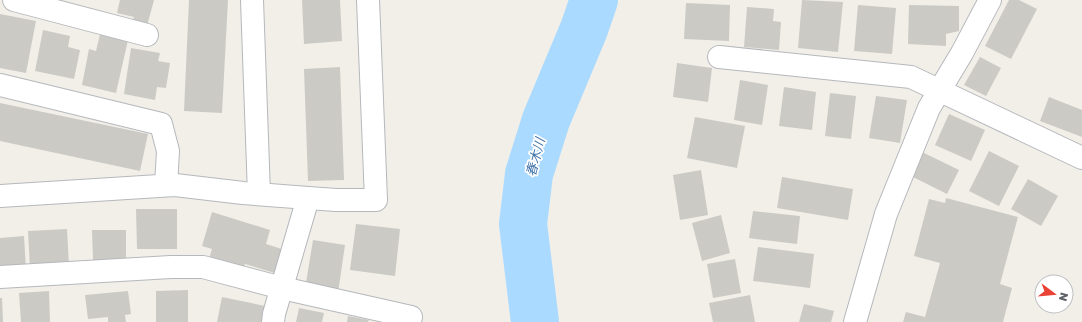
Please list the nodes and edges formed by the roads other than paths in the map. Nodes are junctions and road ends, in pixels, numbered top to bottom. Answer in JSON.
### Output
{"nodes":[{"id":1,"x":14,"y":0,"type":"edge"},
{"id":2,"x":252,"y":0,"type":"edge"},
{"id":3,"x":368,"y":0,"type":"edge"},
{"id":4,"x":990,"y":0,"type":"edge"},
{"id":5,"x":147,"y":35,"type":"dead end"},
{"id":6,"x":719,"y":58,"type":"dead end"},
{"id":7,"x":0,"y":85,"type":"edge"},
{"id":8,"x":939,"y":91,"type":"junction"},
{"id":9,"x":1082,"y":158,"type":"edge"},
{"id":10,"x":166,"y":185,"type":"junction"},
{"id":11,"x":259,"y":194,"type":"junction"},
{"id":12,"x":0,"y":196,"type":"edge"},
{"id":13,"x":308,"y":198,"type":"junction"},
{"id":14,"x":0,"y":277,"type":"edge"},
{"id":15,"x":282,"y":288,"type":"junction"},
{"id":16,"x":411,"y":317,"type":"dead end"},
{"id":17,"x":273,"y":322,"type":"edge"},
{"id":18,"x":856,"y":322,"type":"edge"}],
"edges":[{"from":1,"to":5,"type":"street"},
{"from":2,"to":11,"type":"street"},
{"from":3,"to":13,"type":"street"},
{"from":4,"to":8,"type":"street"},
{"from":6,"to":8,"type":"street"},
{"from":7,"to":10,"type":"street"},
{"from":8,"to":9,"type":"street"},
{"from":8,"to":18,"type":"street"},
{"from":10,"to":11,"type":"street"},
{"from":10,"to":12,"type":"street"},
{"from":11,"to":13,"type":"street"},
{"from":13,"to":15,"type":"street"},
{"from":14,"to":15,"type":"street"},
{"from":15,"to":16,"type":"street"},
{"from":15,"to":17,"type":"street"}]}
